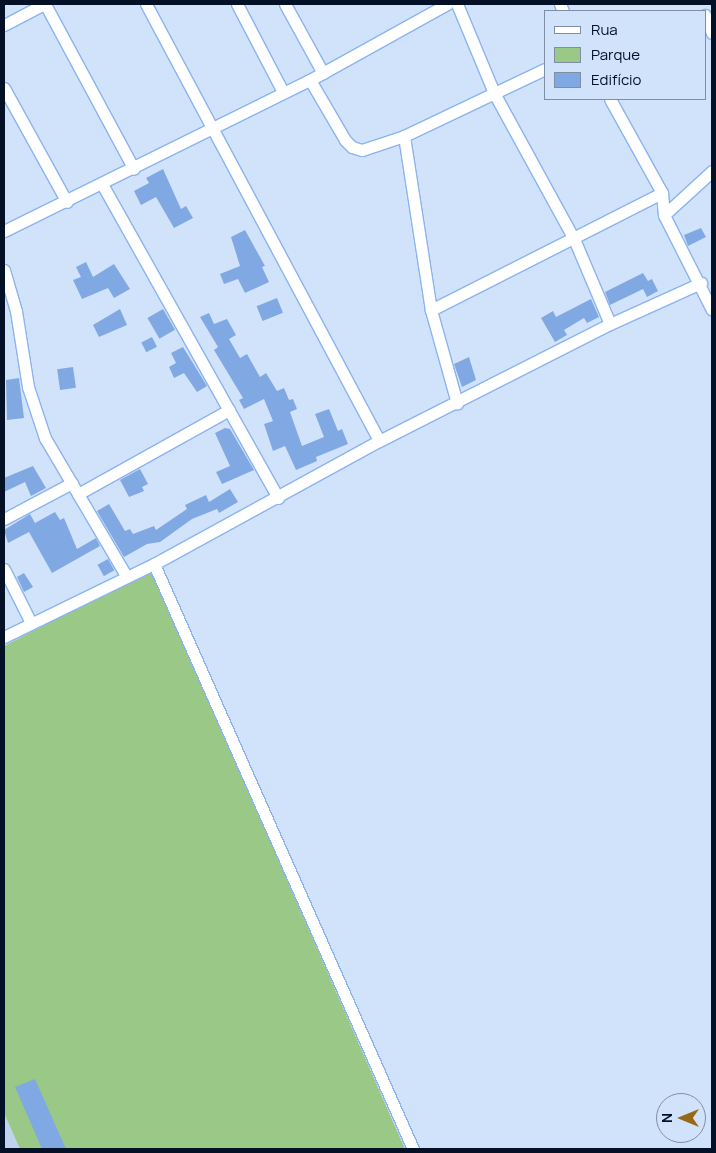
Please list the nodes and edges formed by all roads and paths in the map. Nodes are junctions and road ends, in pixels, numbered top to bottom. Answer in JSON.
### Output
{"nodes":[{"id":1,"x":44,"y":4,"type":"edge"},
{"id":2,"x":146,"y":4,"type":"edge"},
{"id":3,"x":237,"y":4,"type":"edge"},
{"id":4,"x":285,"y":4,"type":"edge"},
{"id":5,"x":447,"y":4,"type":"edge"},
{"id":6,"x":457,"y":4,"type":"edge"},
{"id":7,"x":24,"y":9,"type":"edge"},
{"id":8,"x":706,"y":20,"type":"edge"},
{"id":9,"x":4,"y":25,"type":"edge"},
{"id":10,"x":712,"y":33,"type":"edge"},
{"id":11,"x":544,"y":69,"type":"edge"},
{"id":12,"x":323,"y":73,"type":"junction"},
{"id":13,"x":310,"y":80,"type":"junction"},
{"id":14,"x":4,"y":88,"type":"edge"},
{"id":15,"x":283,"y":92,"type":"junction"},
{"id":16,"x":494,"y":93,"type":"junction"},
{"id":17,"x":611,"y":100,"type":"edge"},
{"id":18,"x":212,"y":126,"type":"junction"},
{"id":19,"x":404,"y":136,"type":"junction"},
{"id":20,"x":134,"y":169,"type":"junction"},
{"id":21,"x":712,"y":171,"type":"edge"},
{"id":22,"x":102,"y":184,"type":"junction"},
{"id":23,"x":662,"y":193,"type":"junction"},
{"id":24,"x":67,"y":202,"type":"junction"},
{"id":25,"x":664,"y":215,"type":"junction"},
{"id":26,"x":4,"y":231,"type":"edge"},
{"id":27,"x":574,"y":239,"type":"junction"},
{"id":28,"x":4,"y":270,"type":"edge"},
{"id":29,"x":706,"y":287,"type":"edge"},
{"id":30,"x":431,"y":310,"type":"junction"},
{"id":31,"x":712,"y":310,"type":"edge"},
{"id":32,"x":610,"y":324,"type":"junction"},
{"id":33,"x":457,"y":403,"type":"junction"},
{"id":34,"x":229,"y":410,"type":"junction"},
{"id":35,"x":379,"y":441,"type":"junction"},
{"id":36,"x":72,"y":483,"type":"junction"},
{"id":37,"x":78,"y":494,"type":"junction"},
{"id":38,"x":278,"y":498,"type":"junction"},
{"id":39,"x":4,"y":519,"type":"edge"},
{"id":40,"x":154,"y":564,"type":"junction"},
{"id":41,"x":4,"y":569,"type":"edge"},
{"id":42,"x":127,"y":577,"type":"junction"},
{"id":43,"x":31,"y":623,"type":"junction"},
{"id":44,"x":4,"y":637,"type":"edge"},
{"id":45,"x":413,"y":1149,"type":"edge"}],
"edges":[{"from":1,"to":7,"type":"street"},
{"from":1,"to":20,"type":"street"},
{"from":2,"to":18,"type":"street"},
{"from":3,"to":15,"type":"street"},
{"from":4,"to":12,"type":"street"},
{"from":5,"to":12,"type":"street"},
{"from":6,"to":16,"type":"street"},
{"from":7,"to":9,"type":"street"},
{"from":8,"to":10,"type":"street"},
{"from":11,"to":16,"type":"street"},
{"from":12,"to":13,"type":"street"},
{"from":13,"to":15,"type":"street"},
{"from":13,"to":19,"type":"street"},
{"from":14,"to":24,"type":"street"},
{"from":15,"to":18,"type":"street"},
{"from":16,"to":19,"type":"street"},
{"from":16,"to":27,"type":"street"},
{"from":17,"to":23,"type":"street"},
{"from":18,"to":20,"type":"street"},
{"from":18,"to":35,"type":"street"},
{"from":19,"to":30,"type":"street"},
{"from":20,"to":22,"type":"street"},
{"from":21,"to":25,"type":"street"},
{"from":22,"to":24,"type":"street"},
{"from":22,"to":34,"type":"street"},
{"from":23,"to":25,"type":"street"},
{"from":23,"to":27,"type":"street"},
{"from":24,"to":26,"type":"street"},
{"from":25,"to":29,"type":"street"},
{"from":27,"to":30,"type":"street"},
{"from":27,"to":32,"type":"street"},
{"from":28,"to":36,"type":"street"},
{"from":29,"to":31,"type":"street"},
{"from":29,"to":32,"type":"street"},
{"from":30,"to":33,"type":"street"},
{"from":32,"to":33,"type":"street"},
{"from":33,"to":35,"type":"street"},
{"from":34,"to":37,"type":"street"},
{"from":34,"to":38,"type":"street"},
{"from":35,"to":38,"type":"street"},
{"from":36,"to":37,"type":"street"},
{"from":36,"to":39,"type":"street"},
{"from":37,"to":42,"type":"street"},
{"from":38,"to":40,"type":"street"},
{"from":40,"to":42,"type":"street"},
{"from":40,"to":45,"type":"street"},
{"from":41,"to":43,"type":"street"},
{"from":42,"to":43,"type":"street"},
{"from":43,"to":44,"type":"street"}]}
